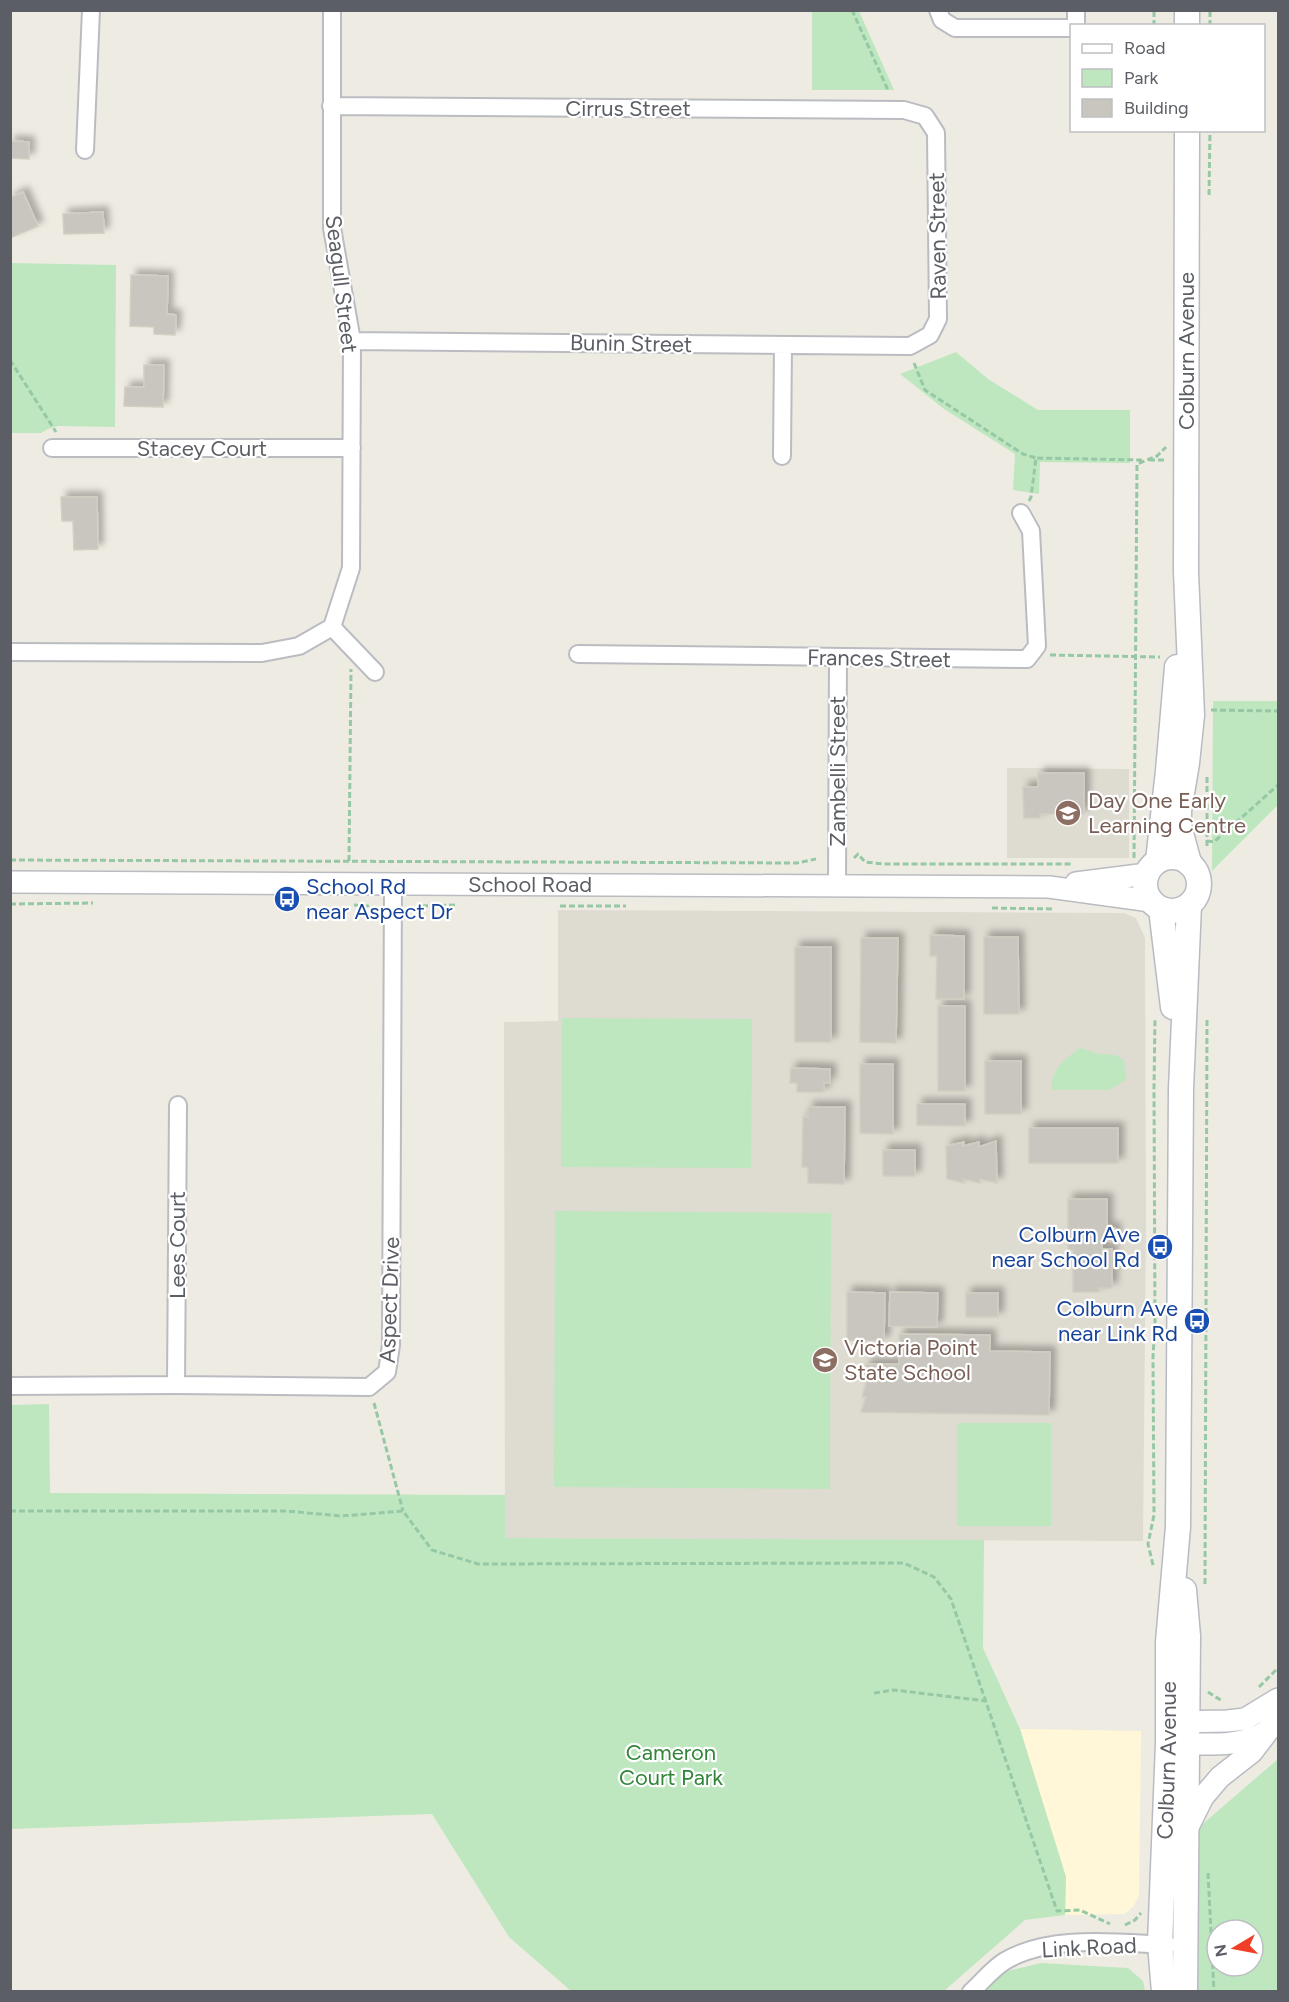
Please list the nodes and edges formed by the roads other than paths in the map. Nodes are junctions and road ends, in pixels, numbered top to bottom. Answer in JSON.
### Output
{"nodes":[{"id":1,"x":91,"y":10,"type":"edge"},
{"id":2,"x":332,"y":10,"type":"edge"},
{"id":3,"x":938,"y":10,"type":"edge"},
{"id":4,"x":1070,"y":28,"type":"edge"},
{"id":5,"x":331,"y":106,"type":"junction"},
{"id":6,"x":925,"y":116,"type":"joint"},
{"id":7,"x":1187,"y":132,"type":"edge"},
{"id":8,"x":85,"y":150,"type":"dead end"},
{"id":9,"x":352,"y":341,"type":"junction"},
{"id":10,"x":783,"y":345,"type":"junction"},
{"id":11,"x":910,"y":346,"type":"joint"},
{"id":12,"x":52,"y":448,"type":"road end"},
{"id":13,"x":352,"y":448,"type":"junction"},
{"id":14,"x":782,"y":456,"type":"dead end"},
{"id":15,"x":1021,"y":513,"type":"road end"},
{"id":16,"x":1186,"y":572,"type":"junction"},
{"id":17,"x":332,"y":627,"type":"junction"},
{"id":18,"x":10,"y":652,"type":"edge"},
{"id":19,"x":578,"y":654,"type":"dead end"},
{"id":20,"x":838,"y":657,"type":"junction"},
{"id":21,"x":375,"y":672,"type":"dead end"},
{"id":22,"x":1189,"y":863,"type":"junction"},
{"id":23,"x":1145,"y":866,"type":"junction"},
{"id":24,"x":10,"y":882,"type":"edge"},
{"id":25,"x":393,"y":883,"type":"junction"},
{"id":26,"x":837,"y":885,"type":"junction"},
{"id":27,"x":1049,"y":886,"type":"junction"},
{"id":28,"x":1156,"y":905,"type":"junction"},
{"id":29,"x":1189,"y":905,"type":"junction"},
{"id":30,"x":1182,"y":1069,"type":"junction"},
{"id":31,"x":178,"y":1106,"type":"dead end"},
{"id":32,"x":176,"y":1385,"type":"junction"},
{"id":33,"x":10,"y":1386,"type":"edge"},
{"id":34,"x":1278,"y":1699,"type":"edge"},
{"id":35,"x":1275,"y":1721,"type":"edge"},
{"id":36,"x":1177,"y":1733,"type":"junction"},
{"id":37,"x":1186,"y":1831,"type":"junction"},
{"id":38,"x":1160,"y":1944,"type":"junction"},
{"id":39,"x":1185,"y":1945,"type":"junction"},
{"id":40,"x":971,"y":1992,"type":"edge"},
{"id":41,"x":1164,"y":1992,"type":"edge"},
{"id":42,"x":1185,"y":1992,"type":"edge"}],
"edges":[{"from":1,"to":8,"type":"street"},
{"from":2,"to":5,"type":"street","name":"Seagull Street"},
{"from":3,"to":4,"type":"street"},
{"from":5,"to":6,"type":"street","name":"Cirrus Street"},
{"from":5,"to":9,"type":"street","name":"Seagull Street"},
{"from":6,"to":11,"type":"street","name":"Raven Street"},
{"from":7,"to":16,"type":"main road","name":"Colburn Avenue"},
{"from":9,"to":10,"type":"street","name":"Bunin Street"},
{"from":9,"to":13,"type":"street","name":"Seagull Street"},
{"from":10,"to":11,"type":"street","name":"Bunin Street"},
{"from":10,"to":14,"type":"street"},
{"from":12,"to":13,"type":"street","name":"Stacey Court"},
{"from":13,"to":17,"type":"street","name":"Seagull Street"},
{"from":15,"to":20,"type":"street","name":"Frances Street"},
{"from":16,"to":22,"type":"main road","name":"Colburn Avenue"},
{"from":16,"to":23,"type":"main road","name":"Colburn Avenue"},
{"from":17,"to":18,"type":"street"},
{"from":17,"to":21,"type":"street"},
{"from":19,"to":20,"type":"street","name":"Frances Street"},
{"from":20,"to":26,"type":"street","name":"Zambelli Street"},
{"from":22,"to":23,"type":"main road"},
{"from":22,"to":29,"type":"main road","name":"Colburn Avenue"},
{"from":23,"to":27,"type":"street","name":"School Road"},
{"from":23,"to":28,"type":"main road","name":"Colburn Avenue"},
{"from":24,"to":25,"type":"street","name":"School Road"},
{"from":25,"to":26,"type":"street","name":"School Road"},
{"from":25,"to":32,"type":"street","name":"Aspect Drive"},
{"from":26,"to":27,"type":"street","name":"School Road"},
{"from":27,"to":28,"type":"street","name":"School Road"},
{"from":28,"to":29,"type":"main road"},
{"from":28,"to":30,"type":"main road","name":"Colburn Avenue"},
{"from":29,"to":30,"type":"main road","name":"Colburn Avenue"},
{"from":30,"to":36,"type":"main road","name":"Colburn Avenue"},
{"from":31,"to":32,"type":"street","name":"Lees Court"},
{"from":32,"to":33,"type":"street","name":"Aspect Drive"},
{"from":34,"to":36,"type":"street"},
{"from":35,"to":36,"type":"street"},
{"from":35,"to":37,"type":"street"},
{"from":36,"to":37,"type":"main road","name":"Colburn Avenue"},
{"from":36,"to":38,"type":"main road","name":"Colburn Avenue"},
{"from":37,"to":39,"type":"main road","name":"Colburn Avenue"},
{"from":38,"to":39,"type":"street","name":"Link Road"},
{"from":38,"to":40,"type":"street","name":"Link Road"},
{"from":38,"to":41,"type":"main road","name":"Colburn Avenue"},
{"from":39,"to":42,"type":"main road","name":"Colburn Avenue"}]}
